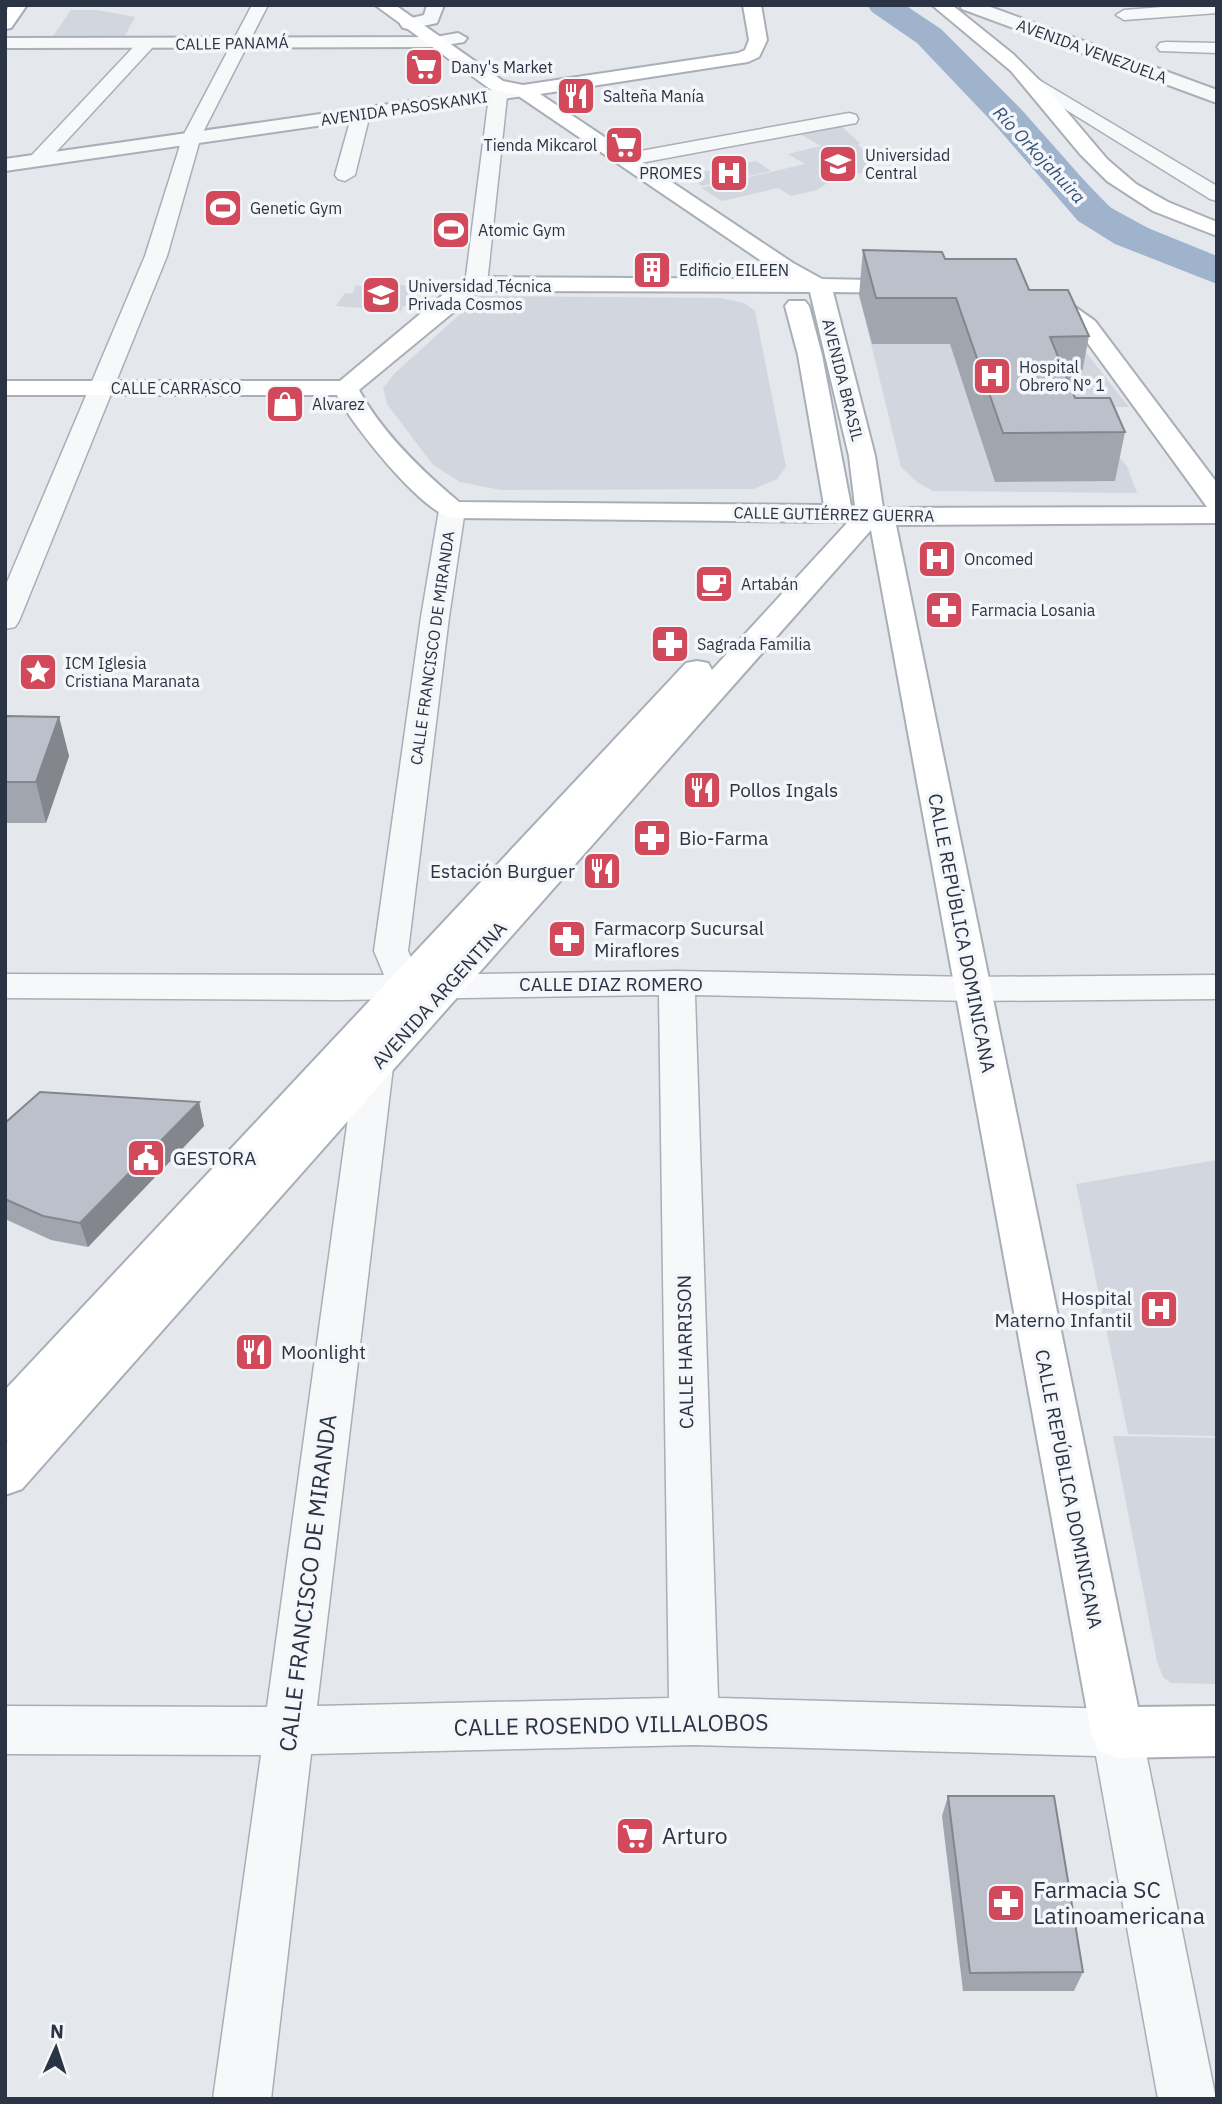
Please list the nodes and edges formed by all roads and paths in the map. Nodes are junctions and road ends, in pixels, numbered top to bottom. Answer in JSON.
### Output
{"nodes":[{"id":1,"x":19,"y":5,"type":"edge"},
{"id":2,"x":260,"y":5,"type":"edge"},
{"id":3,"x":383,"y":5,"type":"edge"},
{"id":4,"x":752,"y":5,"type":"edge"},
{"id":5,"x":940,"y":5,"type":"edge"},
{"id":6,"x":968,"y":5,"type":"edge"},
{"id":7,"x":1217,"y":8,"type":"edge"},
{"id":8,"x":434,"y":12,"type":"edge"},
{"id":9,"x":409,"y":14,"type":"edge"},
{"id":10,"x":1124,"y":15,"type":"dead end"},
{"id":11,"x":5,"y":24,"type":"edge"},
{"id":12,"x":458,"y":38,"type":"junction"},
{"id":13,"x":243,"y":42,"type":"junction"},
{"id":14,"x":435,"y":42,"type":"junction"},
{"id":15,"x":5,"y":43,"type":"edge"},
{"id":16,"x":146,"y":44,"type":"junction"},
{"id":17,"x":1166,"y":47,"type":"dead end"},
{"id":18,"x":1217,"y":48,"type":"edge"},
{"id":19,"x":493,"y":61,"type":"junction"},
{"id":20,"x":469,"y":65,"type":"junction"},
{"id":21,"x":1029,"y":79,"type":"junction"},
{"id":22,"x":523,"y":91,"type":"junction"},
{"id":23,"x":498,"y":96,"type":"junction"},
{"id":24,"x":1217,"y":97,"type":"edge"},
{"id":25,"x":361,"y":114,"type":"junction"},
{"id":26,"x":849,"y":119,"type":"dead end"},
{"id":27,"x":192,"y":136,"type":"junction"},
{"id":28,"x":624,"y":159,"type":"junction"},
{"id":29,"x":38,"y":160,"type":"junction"},
{"id":30,"x":5,"y":165,"type":"edge"},
{"id":31,"x":345,"y":175,"type":"dead end"},
{"id":32,"x":1217,"y":195,"type":"edge"},
{"id":33,"x":1217,"y":230,"type":"edge"},
{"id":34,"x":789,"y":278,"type":"junction"},
{"id":35,"x":476,"y":285,"type":"junction"},
{"id":36,"x":931,"y":286,"type":"edge"},
{"id":37,"x":820,"y":287,"type":"junction"},
{"id":38,"x":1013,"y":290,"type":"edge"},
{"id":39,"x":838,"y":354,"type":"junction"},
{"id":40,"x":810,"y":355,"type":"junction"},
{"id":41,"x":5,"y":388,"type":"edge"},
{"id":42,"x":104,"y":388,"type":"junction"},
{"id":43,"x":346,"y":388,"type":"junction"},
{"id":44,"x":827,"y":456,"type":"junction"},
{"id":45,"x":862,"y":456,"type":"junction"},
{"id":46,"x":1217,"y":502,"type":"edge"},
{"id":47,"x":452,"y":510,"type":"junction"},
{"id":48,"x":855,"y":513,"type":"junction"},
{"id":49,"x":1217,"y":515,"type":"edge"},
{"id":50,"x":5,"y":621,"type":"edge"},
{"id":51,"x":570,"y":827,"type":"junction"},
{"id":52,"x":677,"y":983,"type":"junction"},
{"id":53,"x":450,"y":984,"type":"junction"},
{"id":54,"x":406,"y":985,"type":"junction"},
{"id":55,"x":5,"y":986,"type":"edge"},
{"id":56,"x":1217,"y":987,"type":"edge"},
{"id":57,"x":972,"y":989,"type":"junction"},
{"id":58,"x":359,"y":1060,"type":"junction"},
{"id":59,"x":91,"y":1353,"type":"junction"},
{"id":60,"x":5,"y":1421,"type":"edge"},
{"id":61,"x":5,"y":1475,"type":"edge"},
{"id":62,"x":694,"y":1721,"type":"junction"},
{"id":63,"x":5,"y":1730,"type":"edge"},
{"id":64,"x":289,"y":1731,"type":"junction"},
{"id":65,"x":1217,"y":1731,"type":"edge"},
{"id":66,"x":1117,"y":1733,"type":"junction"},
{"id":67,"x":242,"y":2099,"type":"edge"},
{"id":68,"x":1187,"y":2099,"type":"edge"}],
"edges":[{"from":1,"to":11,"type":"main road"},
{"from":2,"to":13,"type":"street"},
{"from":3,"to":9,"type":"main road"},
{"from":4,"to":22,"type":"main road","name":"AVENIDA PASOSKANKI"},
{"from":5,"to":21,"type":"main road"},
{"from":6,"to":24,"type":"street","name":"AVENIDA VENEZUELA"},
{"from":7,"to":10,"type":"street"},
{"from":8,"to":9,"type":"main road"},
{"from":8,"to":12,"type":"main road"},
{"from":9,"to":14,"type":"main road"},
{"from":12,"to":14,"type":"street","name":"CALLE PANAMÁ"},
{"from":12,"to":19,"type":"main road"},
{"from":13,"to":14,"type":"street","name":"CALLE PANAMÁ"},
{"from":13,"to":16,"type":"street","name":"CALLE PANAMÁ"},
{"from":13,"to":27,"type":"street"},
{"from":14,"to":20,"type":"main road"},
{"from":15,"to":16,"type":"street","name":"CALLE PANAMÁ"},
{"from":16,"to":29,"type":"street"},
{"from":17,"to":18,"type":"street"},
{"from":19,"to":20,"type":"main road"},
{"from":19,"to":22,"type":"main road"},
{"from":20,"to":22,"type":"main road"},
{"from":21,"to":32,"type":"street"},
{"from":21,"to":33,"type":"main road"},
{"from":22,"to":23,"type":"street","name":"AVENIDA PASOSKANKI"},
{"from":22,"to":28,"type":"main road"},
{"from":23,"to":25,"type":"street","name":"AVENIDA PASOSKANKI"},
{"from":23,"to":35,"type":"street"},
{"from":25,"to":27,"type":"street","name":"AVENIDA PASOSKANKI"},
{"from":25,"to":31,"type":"street"},
{"from":26,"to":28,"type":"street"},
{"from":27,"to":29,"type":"street","name":"AVENIDA PASOSKANKI"},
{"from":27,"to":42,"type":"street"},
{"from":28,"to":34,"type":"main road"},
{"from":29,"to":30,"type":"street","name":"AVENIDA PASOSKANKI"},
{"from":34,"to":35,"type":"main road"},
{"from":34,"to":37,"type":"main road"},
{"from":34,"to":40,"type":"main road","name":"AVENIDA BRASIL"},
{"from":35,"to":43,"type":"main road"},
{"from":36,"to":37,"type":"main road"},
{"from":37,"to":39,"type":"main road","name":"AVENIDA BRASIL"},
{"from":38,"to":46,"type":"main road"},
{"from":39,"to":40,"type":"main road"},
{"from":39,"to":45,"type":"main road","name":"AVENIDA BRASIL"},
{"from":40,"to":44,"type":"main road","name":"AVENIDA BRASIL"},
{"from":41,"to":42,"type":"main road","name":"CALLE CARRASCO"},
{"from":42,"to":43,"type":"main road","name":"CALLE CARRASCO"},
{"from":42,"to":50,"type":"street"},
{"from":43,"to":47,"type":"main road","name":"CALLE FRANCISCO DE MIRANDA"},
{"from":44,"to":45,"type":"main road"},
{"from":44,"to":48,"type":"main road","name":"AVENIDA BRASIL"},
{"from":45,"to":48,"type":"main road","name":"AVENIDA BRASIL"},
{"from":47,"to":48,"type":"main road","name":"CALLE GUTIÉRREZ GUERRA"},
{"from":47,"to":54,"type":"street","name":"CALLE FRANCISCO DE MIRANDA"},
{"from":48,"to":49,"type":"main road","name":"CALLE GUTIÉRREZ GUERRA"},
{"from":48,"to":51,"type":"main road","name":"AVENIDA ARGENTINA"},
{"from":48,"to":57,"type":"main road","name":"CALLE REPÚBLICA DOMINICANA"},
{"from":51,"to":53,"type":"main road","name":"AVENIDA ARGENTINA"},
{"from":51,"to":54,"type":"main road","name":"AVENIDA ARGENTINA"},
{"from":52,"to":53,"type":"street","name":"CALLE DIAZ ROMERO"},
{"from":52,"to":57,"type":"street","name":"CALLE DIAZ ROMERO"},
{"from":52,"to":62,"type":"street","name":"CALLE HARRISON"},
{"from":53,"to":54,"type":"street","name":"CALLE DIAZ ROMERO"},
{"from":53,"to":58,"type":"main road","name":"AVENIDA ARGENTINA"},
{"from":54,"to":55,"type":"street","name":"CALLE DIAZ ROMERO"},
{"from":54,"to":58,"type":"main road","name":"AVENIDA ARGENTINA"},
{"from":56,"to":57,"type":"street","name":"CALLE DIAZ ROMERO"},
{"from":57,"to":66,"type":"main road","name":"CALLE REPÚBLICA DOMINICANA"},
{"from":58,"to":59,"type":"main road","name":"AVENIDA ARGENTINA"},
{"from":58,"to":64,"type":"street","name":"CALLE FRANCISCO DE MIRANDA"},
{"from":59,"to":60,"type":"main road","name":"AVENIDA ARGENTINA"},
{"from":59,"to":61,"type":"main road","name":"AVENIDA ARGENTINA"},
{"from":62,"to":64,"type":"street","name":"CALLE ROSENDO VILLALOBOS"},
{"from":62,"to":66,"type":"street","name":"CALLE ROSENDO VILLALOBOS"},
{"from":63,"to":64,"type":"street","name":"CALLE ROSENDO VILLALOBOS"},
{"from":64,"to":67,"type":"street","name":"CALLE FRANCISCO DE MIRANDA"},
{"from":65,"to":66,"type":"main road","name":"CALLE ROSENDO VILLALOBOS"},
{"from":66,"to":68,"type":"street","name":"CALLE REPÚBLICA DOMINICANA"}]}
